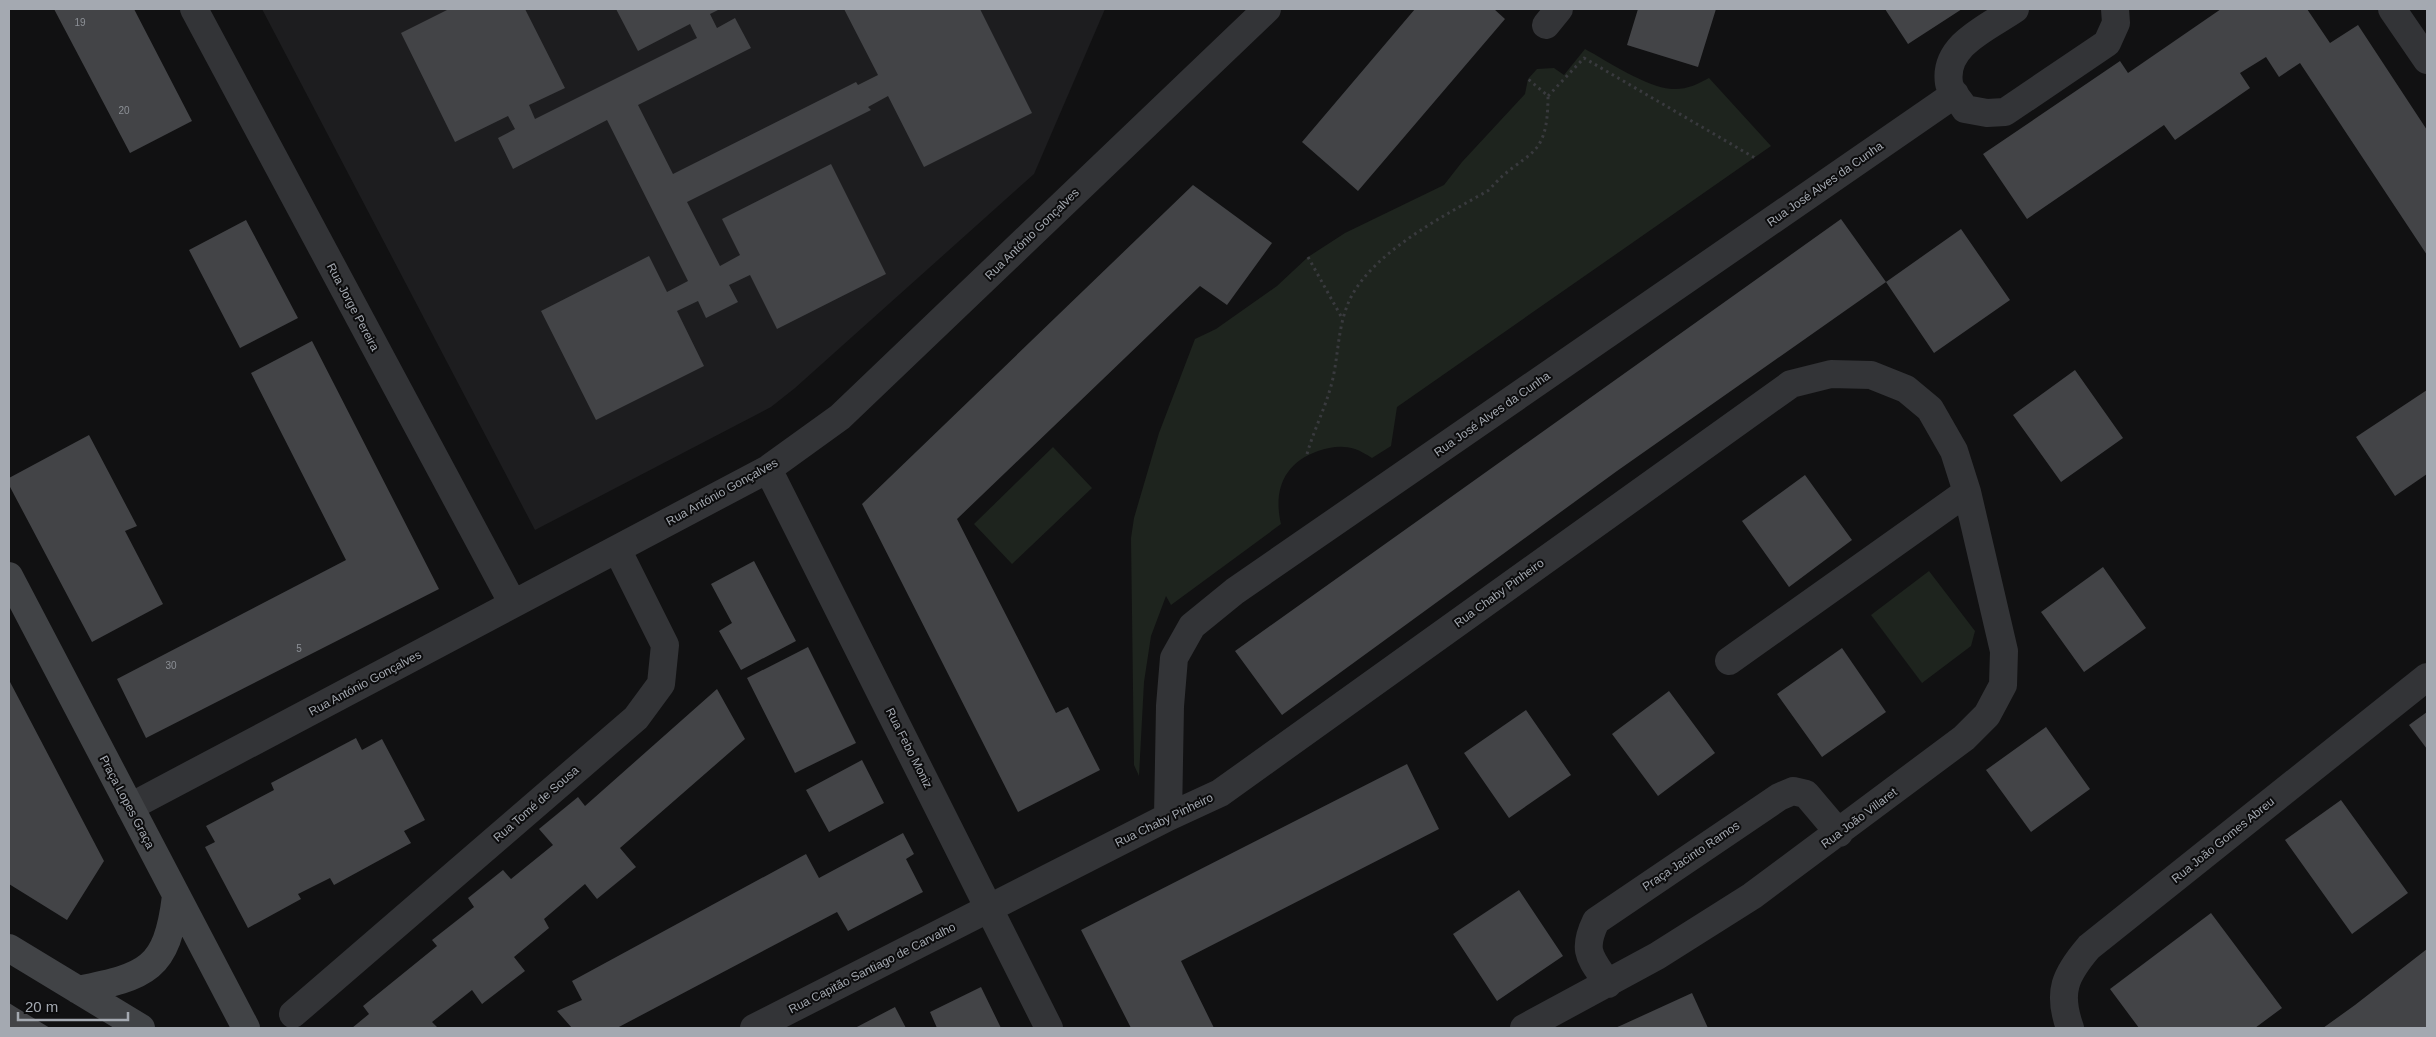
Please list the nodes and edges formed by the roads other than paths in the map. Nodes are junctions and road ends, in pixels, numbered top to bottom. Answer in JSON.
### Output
{"nodes":[{"id":1,"x":194,"y":9,"type":"edge"},
{"id":2,"x":1267,"y":9,"type":"edge"},
{"id":3,"x":2015,"y":9,"type":"edge"},
{"id":4,"x":2116,"y":9,"type":"edge"},
{"id":5,"x":2392,"y":9,"type":"edge"},
{"id":6,"x":2427,"y":60,"type":"edge"},
{"id":7,"x":1955,"y":94,"type":"junction"},
{"id":8,"x":768,"y":469,"type":"junction"},
{"id":9,"x":1967,"y":492,"type":"junction"},
{"id":10,"x":617,"y":549,"type":"junction"},
{"id":11,"x":9,"y":576,"type":"edge"},
{"id":12,"x":513,"y":604,"type":"junction"},
{"id":13,"x":1729,"y":661,"type":"dead end"},
{"id":14,"x":2427,"y":677,"type":"edge"},
{"id":15,"x":130,"y":807,"type":"junction"},
{"id":16,"x":1168,"y":817,"type":"junction"},
{"id":17,"x":1839,"y":833,"type":"junction"},
{"id":18,"x":176,"y":896,"type":"junction"},
{"id":19,"x":989,"y":908,"type":"junction"},
{"id":20,"x":9,"y":948,"type":"edge"},
{"id":21,"x":1608,"y":984,"type":"junction"},
{"id":22,"x":78,"y":990,"type":"junction"},
{"id":23,"x":293,"y":1014,"type":"dead end"},
{"id":24,"x":141,"y":1028,"type":"edge"},
{"id":25,"x":246,"y":1028,"type":"edge"},
{"id":26,"x":754,"y":1028,"type":"edge"},
{"id":27,"x":1049,"y":1028,"type":"edge"},
{"id":28,"x":1524,"y":1028,"type":"edge"},
{"id":29,"x":2070,"y":1028,"type":"edge"}],
"edges":[{"from":1,"to":12,"type":"street","name":"Rua Jorge Pereira"},
{"from":2,"to":8,"type":"street","name":"Rua António Gonçalves"},
{"from":3,"to":7,"type":"street"},
{"from":4,"to":7,"type":"street"},
{"from":5,"to":6,"type":"street"},
{"from":7,"to":16,"type":"street","name":"Rua José Alves da Cunha"},
{"from":8,"to":10,"type":"street","name":"Rua António Gonçalves"},
{"from":8,"to":19,"type":"street","name":"Rua Febo Moniz"},
{"from":9,"to":13,"type":"street"},
{"from":9,"to":16,"type":"street","name":"Rua Chaby Pinheiro"},
{"from":9,"to":17,"type":"street","name":"Rua João Villaret"},
{"from":10,"to":12,"type":"street","name":"Rua António Gonçalves"},
{"from":10,"to":23,"type":"street","name":"Rua Tomé de Sousa"},
{"from":11,"to":15,"type":"main road","name":"Praça Lopes Graça"},
{"from":12,"to":15,"type":"street","name":"Rua António Gonçalves"},
{"from":14,"to":29,"type":"street","name":"Rua João Gomes Abreu"},
{"from":15,"to":18,"type":"main road","name":"Praça Lopes Graça"},
{"from":16,"to":19,"type":"street","name":"Rua Chaby Pinheiro"},
{"from":17,"to":21,"type":"street","name":"Rua João Villaret"},
{"from":17,"to":21,"type":"street","name":"Praça Jacinto Ramos"},
{"from":18,"to":22,"type":"main road"},
{"from":18,"to":25,"type":"main road","name":"Praça Lopes Graça"},
{"from":19,"to":26,"type":"street","name":"Rua Capitão Santiago de Carvalho"},
{"from":19,"to":27,"type":"street","name":"Rua Febo Moniz"},
{"from":20,"to":22,"type":"main road"},
{"from":21,"to":28,"type":"street","name":"Rua João Villaret"},
{"from":22,"to":24,"type":"main road"}]}
